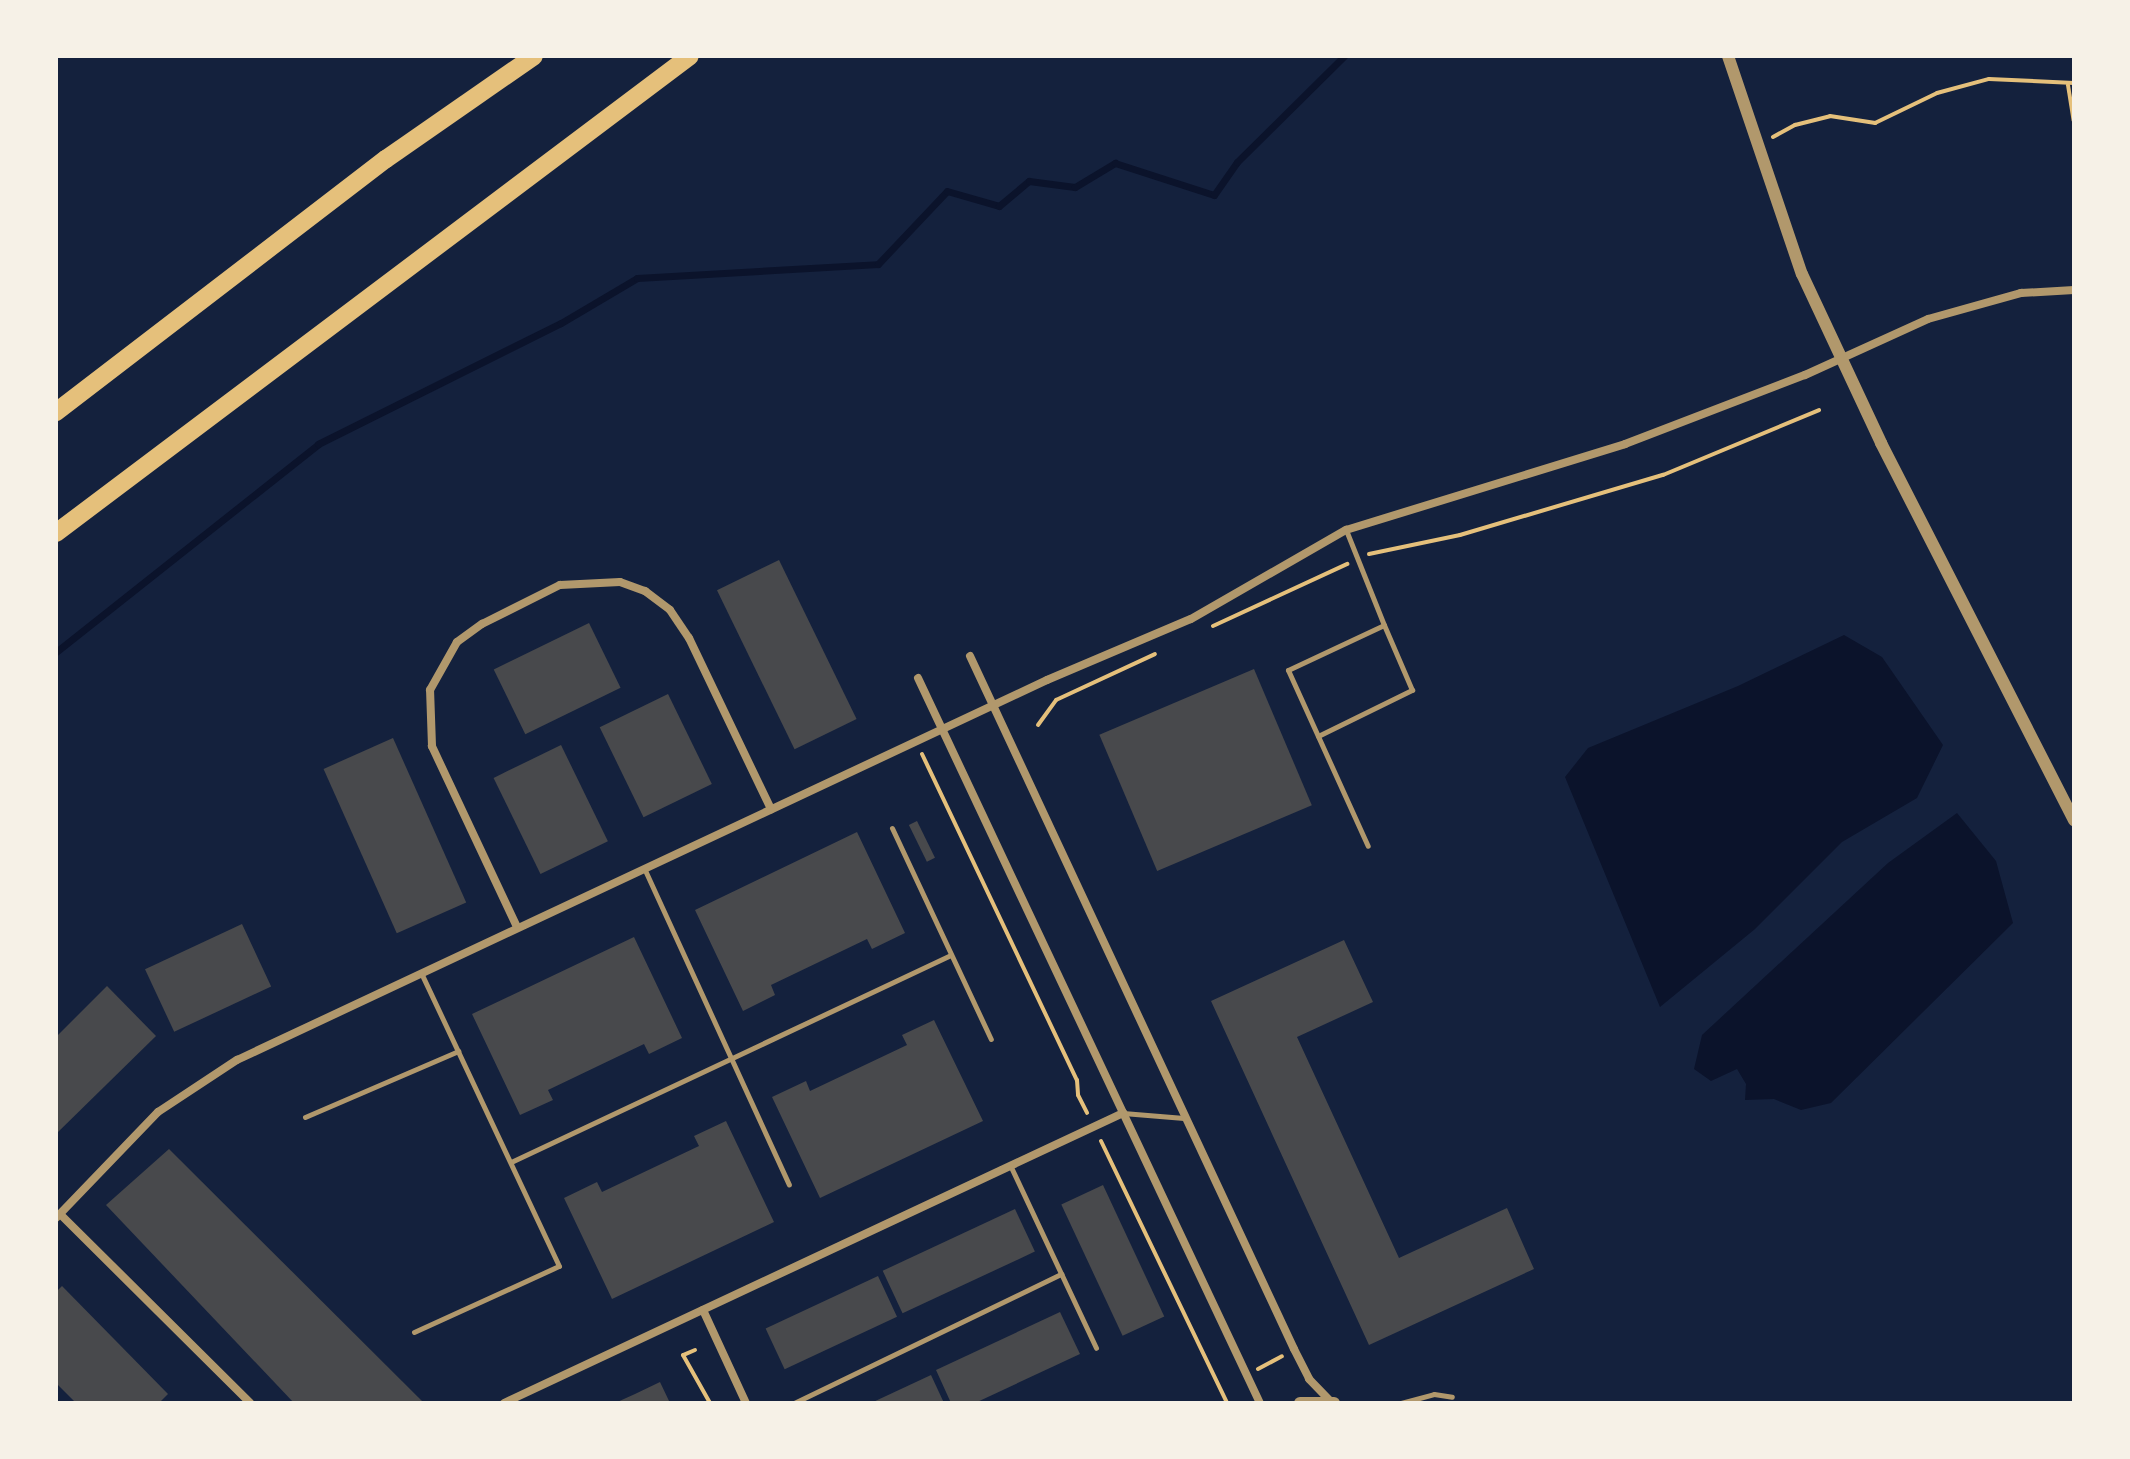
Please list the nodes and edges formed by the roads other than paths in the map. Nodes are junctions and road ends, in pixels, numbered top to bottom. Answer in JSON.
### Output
{"nodes":[{"id":1,"x":534,"y":56,"type":"edge"},
{"id":2,"x":690,"y":56,"type":"edge"},
{"id":3,"x":1728,"y":56,"type":"edge"},
{"id":4,"x":2074,"y":290,"type":"edge"},
{"id":5,"x":1841,"y":358,"type":"junction"},
{"id":6,"x":56,"y":412,"type":"edge"},
{"id":7,"x":1346,"y":530,"type":"junction"},
{"id":8,"x":56,"y":533,"type":"edge"},
{"id":9,"x":1384,"y":625,"type":"junction"},
{"id":10,"x":970,"y":656,"type":"dead end"},
{"id":11,"x":918,"y":678,"type":"dead end"},
{"id":12,"x":993,"y":705,"type":"junction"},
{"id":13,"x":942,"y":729,"type":"junction"},
{"id":14,"x":1318,"y":736,"type":"junction"},
{"id":15,"x":771,"y":809,"type":"junction"},
{"id":16,"x":2074,"y":820,"type":"edge"},
{"id":17,"x":892,"y":828,"type":"dead end"},
{"id":18,"x":1368,"y":846,"type":"dead end"},
{"id":19,"x":644,"y":868,"type":"junction"},
{"id":20,"x":517,"y":927,"type":"junction"},
{"id":21,"x":951,"y":955,"type":"junction"},
{"id":22,"x":421,"y":973,"type":"junction"},
{"id":23,"x":991,"y":1039,"type":"dead end"},
{"id":24,"x":458,"y":1051,"type":"junction"},
{"id":25,"x":732,"y":1058,"type":"junction"},
{"id":26,"x":1123,"y":1113,"type":"junction"},
{"id":27,"x":305,"y":1117,"type":"dead end"},
{"id":28,"x":1184,"y":1118,"type":"junction"},
{"id":29,"x":511,"y":1162,"type":"junction"},
{"id":30,"x":1009,"y":1164,"type":"junction"},
{"id":31,"x":789,"y":1184,"type":"dead end"},
{"id":32,"x":58,"y":1216,"type":"edge"},
{"id":33,"x":1061,"y":1274,"type":"junction"},
{"id":34,"x":703,"y":1310,"type":"junction"},
{"id":35,"x":414,"y":1332,"type":"dead end"},
{"id":36,"x":1096,"y":1348,"type":"dead end"},
{"id":37,"x":1332,"y":1402,"type":"edge"},
{"id":38,"x":250,"y":1403,"type":"edge"},
{"id":39,"x":504,"y":1403,"type":"edge"},
{"id":40,"x":746,"y":1403,"type":"edge"},
{"id":41,"x":794,"y":1403,"type":"edge"},
{"id":42,"x":1260,"y":1403,"type":"edge"},
{"id":43,"x":1300,"y":1403,"type":"edge"},
{"id":44,"x":1401,"y":1403,"type":"edge"},
{"id":45,"x":1446,"y":1403,"type":"edge"}],
"edges":[{"from":1,"to":6,"type":"highway"},
{"from":2,"to":8,"type":"highway"},
{"from":3,"to":5,"type":"street"},
{"from":4,"to":5,"type":"street"},
{"from":5,"to":7,"type":"street"},
{"from":5,"to":16,"type":"street"},
{"from":7,"to":9,"type":"lane"},
{"from":7,"to":12,"type":"street"},
{"from":9,"to":14,"type":"lane"},
{"from":9,"to":14,"type":"lane"},
{"from":10,"to":12,"type":"street"},
{"from":11,"to":13,"type":"street"},
{"from":12,"to":13,"type":"street"},
{"from":12,"to":28,"type":"street"},
{"from":13,"to":15,"type":"street"},
{"from":13,"to":26,"type":"street"},
{"from":14,"to":18,"type":"lane"},
{"from":15,"to":19,"type":"street"},
{"from":15,"to":20,"type":"street"},
{"from":17,"to":21,"type":"lane"},
{"from":19,"to":20,"type":"street"},
{"from":19,"to":25,"type":"lane"},
{"from":20,"to":22,"type":"street"},
{"from":21,"to":23,"type":"lane"},
{"from":21,"to":25,"type":"lane"},
{"from":22,"to":24,"type":"lane"},
{"from":22,"to":32,"type":"street"},
{"from":24,"to":27,"type":"lane"},
{"from":24,"to":29,"type":"lane"},
{"from":25,"to":29,"type":"lane"},
{"from":25,"to":31,"type":"lane"},
{"from":26,"to":28,"type":"lane"},
{"from":26,"to":30,"type":"street"},
{"from":26,"to":42,"type":"street"},
{"from":28,"to":37,"type":"street"},
{"from":29,"to":35,"type":"lane"},
{"from":30,"to":33,"type":"lane"},
{"from":30,"to":34,"type":"street"},
{"from":32,"to":38,"type":"street"},
{"from":33,"to":36,"type":"lane"},
{"from":33,"to":41,"type":"lane"},
{"from":34,"to":39,"type":"street"},
{"from":34,"to":40,"type":"street"},
{"from":37,"to":43,"type":"street"},
{"from":44,"to":45,"type":"lane"}]}
